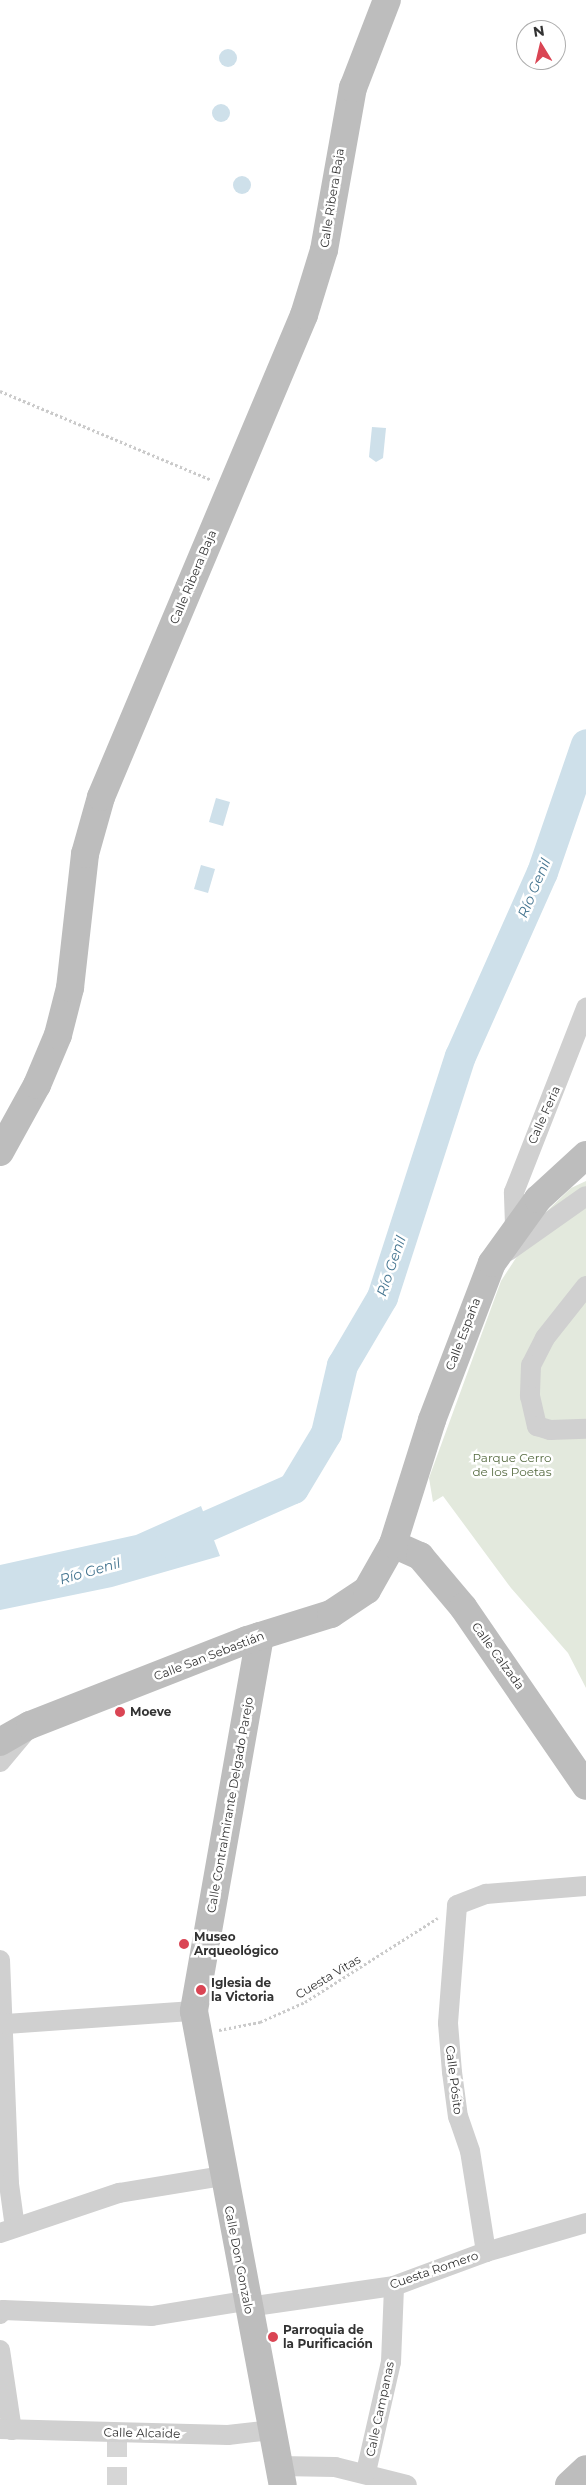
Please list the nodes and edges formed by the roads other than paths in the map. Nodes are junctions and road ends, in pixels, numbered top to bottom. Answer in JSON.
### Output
{"nodes":[{"id":1,"x":387,"y":0,"type":"edge"},
{"id":2,"x":586,"y":1008,"type":"edge"},
{"id":3,"x":0,"y":1152,"type":"edge"},
{"id":4,"x":586,"y":1155,"type":"edge"},
{"id":5,"x":586,"y":1196,"type":"edge"},
{"id":6,"x":515,"y":1225,"type":"junction"},
{"id":7,"x":492,"y":1263,"type":"junction"},
{"id":8,"x":586,"y":1286,"type":"edge"},
{"id":9,"x":586,"y":1429,"type":"edge"},
{"id":10,"x":393,"y":1544,"type":"junction"},
{"id":11,"x":260,"y":1636,"type":"junction"},
{"id":12,"x":30,"y":1725,"type":"junction"},
{"id":13,"x":0,"y":1742,"type":"edge"},
{"id":14,"x":0,"y":1762,"type":"edge"},
{"id":15,"x":586,"y":1786,"type":"edge"},
{"id":16,"x":586,"y":1886,"type":"edge"},
{"id":17,"x":0,"y":1960,"type":"edge"},
{"id":18,"x":194,"y":2023,"type":"junction"},
{"id":19,"x":6,"y":2024,"type":"junction"},
{"id":20,"x":222,"y":2176,"type":"junction"},
{"id":21,"x":586,"y":2223,"type":"edge"},
{"id":22,"x":7,"y":2231,"type":"edge"},
{"id":23,"x":486,"y":2252,"type":"junction"},
{"id":24,"x":394,"y":2286,"type":"junction"},
{"id":25,"x":247,"y":2304,"type":"junction"},
{"id":26,"x":0,"y":2314,"type":"edge"},
{"id":27,"x":0,"y":2350,"type":"edge"},
{"id":28,"x":0,"y":2375,"type":"edge"},
{"id":29,"x":0,"y":2402,"type":"edge"},
{"id":30,"x":6,"y":2429,"type":"edge"},
{"id":31,"x":272,"y":2430,"type":"junction"},
{"id":32,"x":586,"y":2469,"type":"edge"},
{"id":33,"x":366,"y":2472,"type":"junction"},
{"id":34,"x":281,"y":2475,"type":"edge"},
{"id":35,"x":407,"y":2485,"type":"edge"},
{"id":36,"x":569,"y":2485,"type":"edge"}],
"edges":[{"from":1,"to":3,"type":"street","name":"Calle Ribera Baja"},
{"from":2,"to":6,"type":"street","name":"Calle Feria"},
{"from":4,"to":6,"type":"street","name":"Calle España"},
{"from":5,"to":7,"type":"street"},
{"from":6,"to":7,"type":"street","name":"Calle España"},
{"from":7,"to":10,"type":"street","name":"Calle España"},
{"from":8,"to":9,"type":"street"},
{"from":10,"to":11,"type":"street","name":"Calle San Sebastián"},
{"from":10,"to":15,"type":"street","name":"Calle Calzada"},
{"from":11,"to":12,"type":"street","name":"Calle San Sebastián"},
{"from":11,"to":18,"type":"street","name":"Calle Contralmirante Delgado Parejo"},
{"from":12,"to":13,"type":"street","name":"Calle San Sebastián"},
{"from":12,"to":14,"type":"street"},
{"from":16,"to":23,"type":"street","name":"Calle Pósito"},
{"from":17,"to":19,"type":"street"},
{"from":18,"to":19,"type":"street"},
{"from":18,"to":20,"type":"street","name":"Calle Don Gonzalo"},
{"from":19,"to":22,"type":"street"},
{"from":20,"to":22,"type":"street"},
{"from":20,"to":25,"type":"street","name":"Calle Don Gonzalo"},
{"from":21,"to":23,"type":"street","name":"Cuesta Romero"},
{"from":23,"to":24,"type":"street","name":"Cuesta Romero"},
{"from":24,"to":25,"type":"street","name":"Cuesta Romero"},
{"from":24,"to":33,"type":"street","name":"Calle Campanas"},
{"from":25,"to":26,"type":"street","name":"Cuesta Romero"},
{"from":25,"to":31,"type":"street","name":"Calle Don Gonzalo"},
{"from":27,"to":30,"type":"street"},
{"from":28,"to":29,"type":"street"},
{"from":30,"to":31,"type":"street","name":"Calle Alcaide"},
{"from":31,"to":34,"type":"street","name":"Calle Don Gonzalo"},
{"from":32,"to":36,"type":"street"},
{"from":33,"to":34,"type":"street"},
{"from":33,"to":35,"type":"street"}]}
